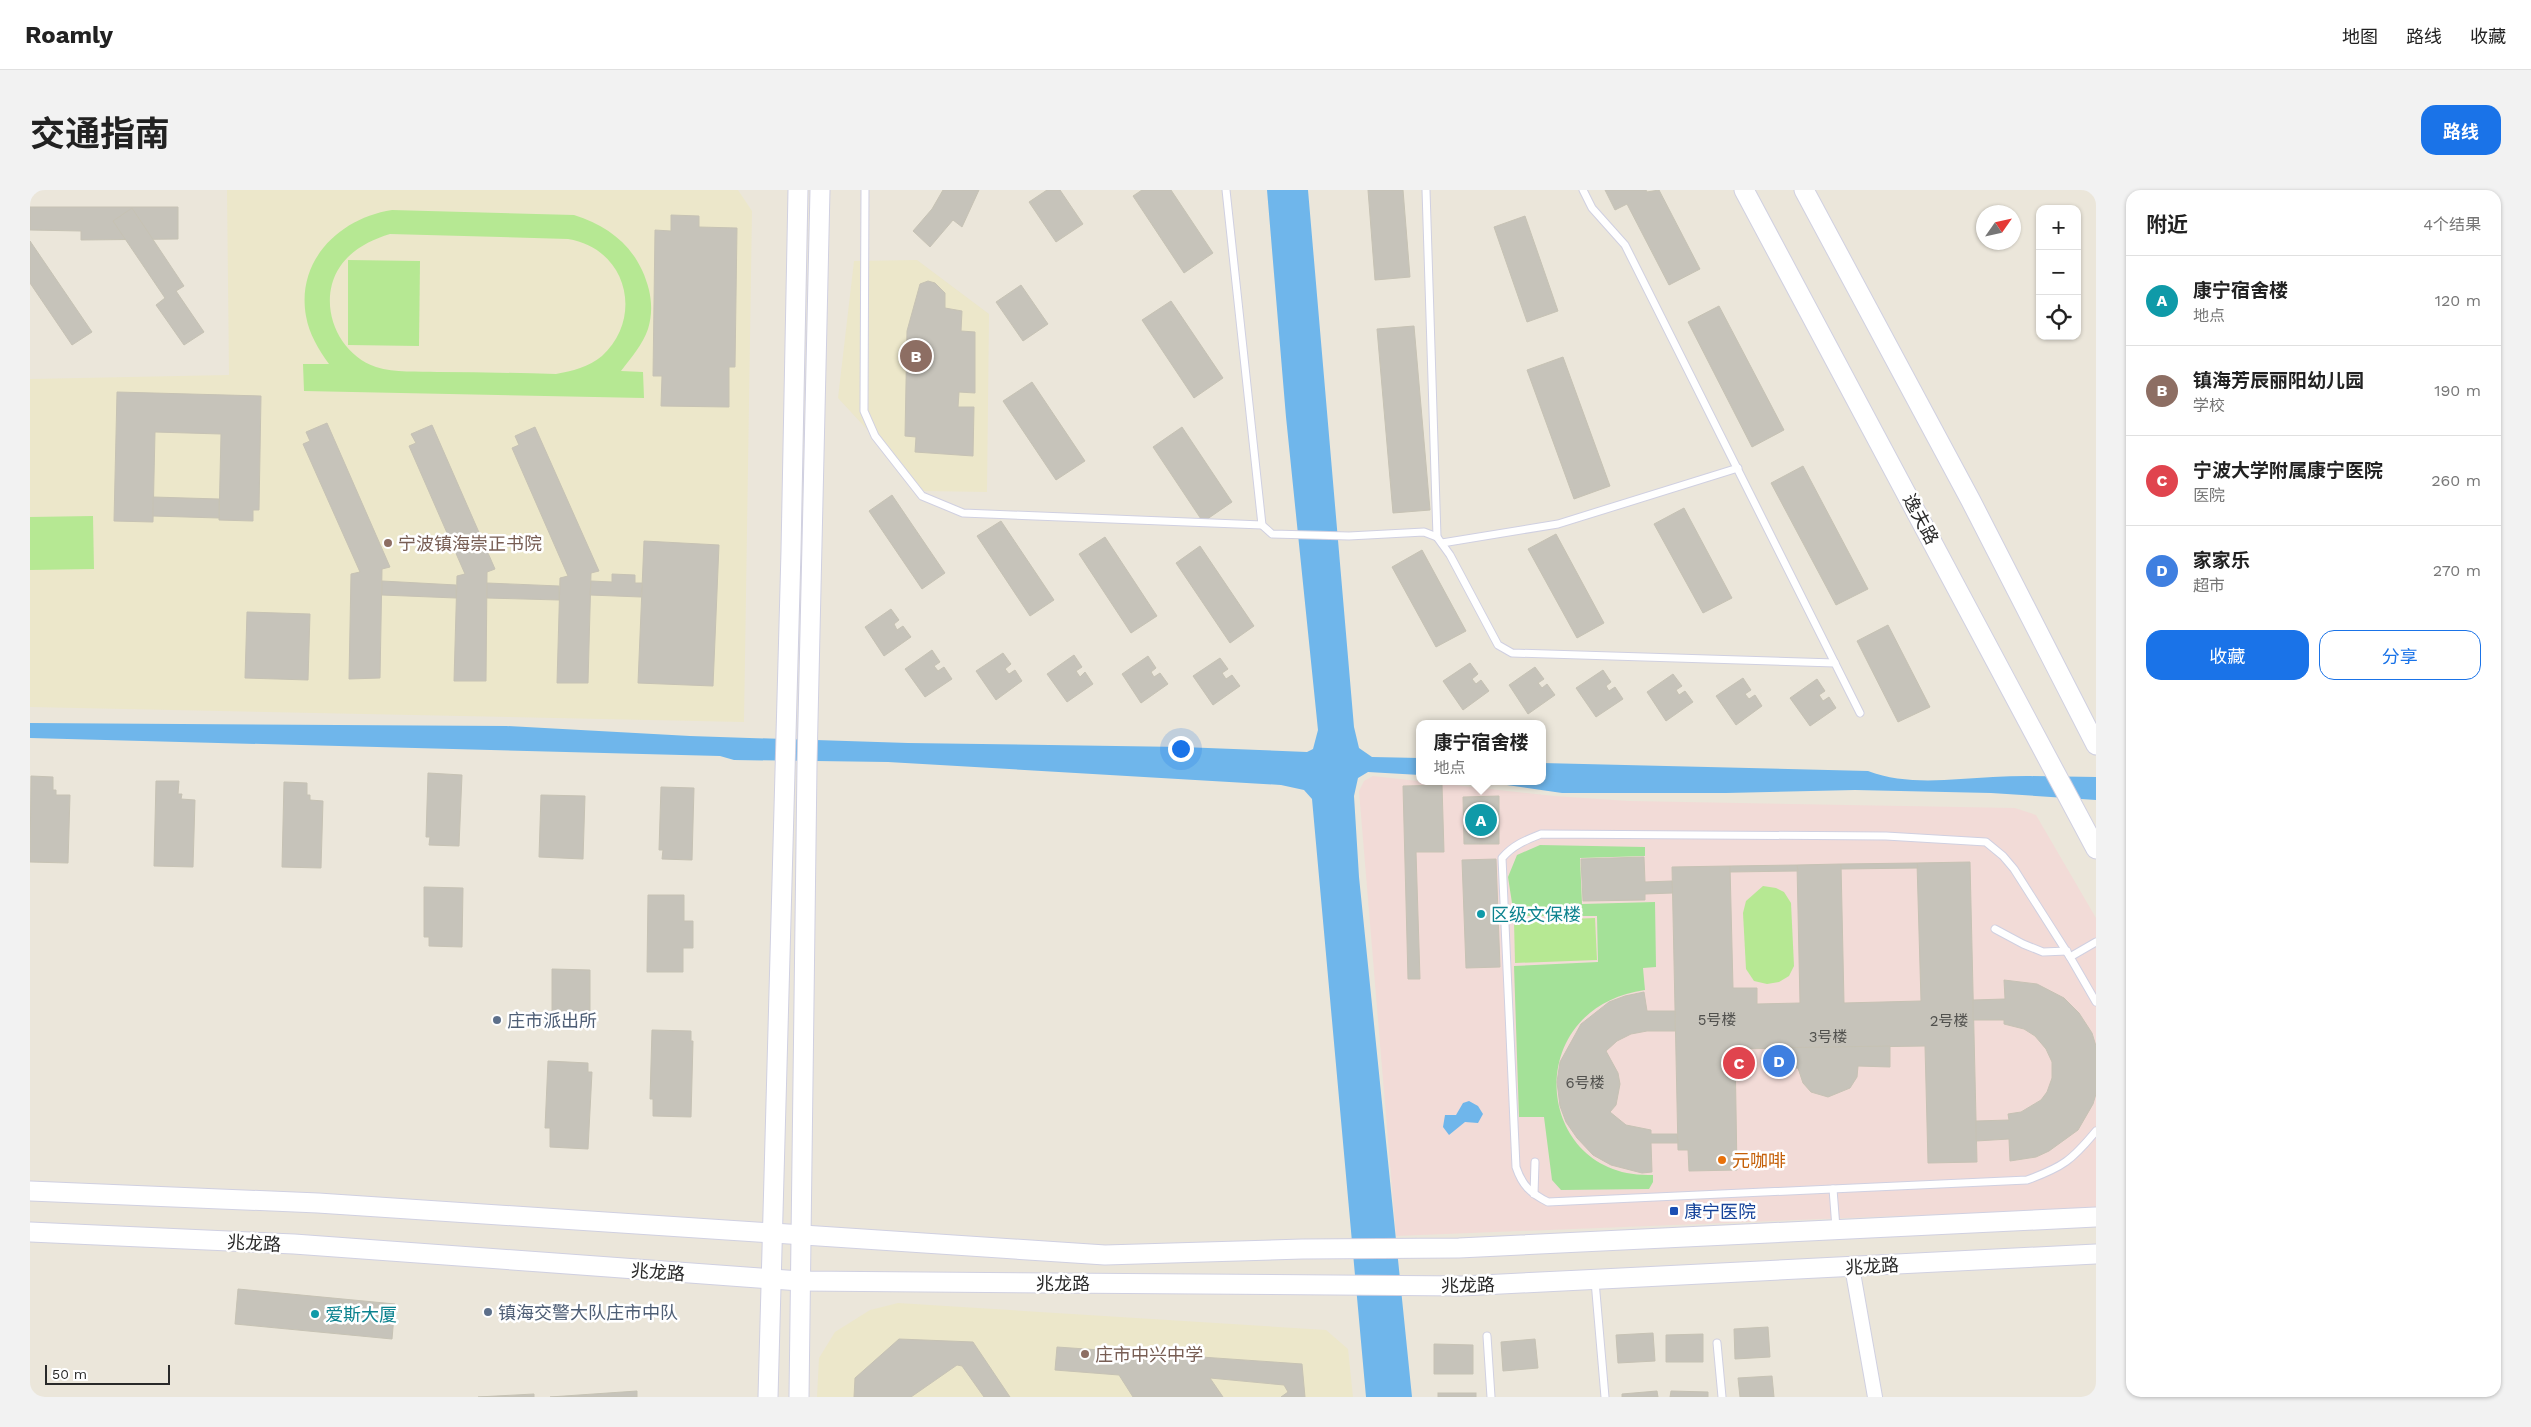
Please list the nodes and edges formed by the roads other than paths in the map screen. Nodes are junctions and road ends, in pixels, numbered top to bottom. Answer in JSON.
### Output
{"nodes":[{"id":1,"x":798,"y":190,"type":"edge"},
{"id":2,"x":820,"y":190,"type":"edge"},
{"id":3,"x":865,"y":190,"type":"edge"},
{"id":4,"x":1226,"y":190,"type":"edge"},
{"id":5,"x":1426,"y":190,"type":"edge"},
{"id":6,"x":1583,"y":190,"type":"edge"},
{"id":7,"x":1744,"y":190,"type":"edge"},
{"id":8,"x":1804,"y":190,"type":"edge"},
{"id":9,"x":1738,"y":468,"type":"junction"},
{"id":10,"x":1262,"y":525,"type":"junction"},
{"id":11,"x":1439,"y":540,"type":"junction"},
{"id":12,"x":1835,"y":663,"type":"junction"},
{"id":13,"x":1860,"y":713,"type":"dead end"},
{"id":14,"x":2096,"y":745,"type":"edge"},
{"id":15,"x":2096,"y":849,"type":"edge"},
{"id":16,"x":1995,"y":930,"type":"dead end"},
{"id":17,"x":2096,"y":942,"type":"edge"},
{"id":18,"x":2068,"y":954,"type":"junction"},
{"id":19,"x":2096,"y":1002,"type":"edge"},
{"id":20,"x":2096,"y":1131,"type":"edge"},
{"id":21,"x":1535,"y":1162,"type":"dead end"},
{"id":22,"x":1833,"y":1189,"type":"junction"},
{"id":23,"x":30,"y":1191,"type":"edge"},
{"id":24,"x":1534,"y":1194,"type":"junction"},
{"id":25,"x":2096,"y":1217,"type":"edge"},
{"id":26,"x":1836,"y":1230,"type":"junction"},
{"id":27,"x":30,"y":1232,"type":"edge"},
{"id":28,"x":772,"y":1233,"type":"junction"},
{"id":29,"x":800,"y":1235,"type":"junction"},
{"id":30,"x":2096,"y":1254,"type":"edge"},
{"id":31,"x":1852,"y":1267,"type":"junction"},
{"id":32,"x":770,"y":1280,"type":"junction"},
{"id":33,"x":1595,"y":1281,"type":"junction"},
{"id":34,"x":800,"y":1282,"type":"junction"},
{"id":35,"x":1487,"y":1336,"type":"dead end"},
{"id":36,"x":1717,"y":1343,"type":"dead end"},
{"id":37,"x":768,"y":1397,"type":"edge"},
{"id":38,"x":799,"y":1397,"type":"edge"},
{"id":39,"x":1491,"y":1397,"type":"edge"},
{"id":40,"x":1604,"y":1397,"type":"edge"},
{"id":41,"x":1722,"y":1397,"type":"edge"},
{"id":42,"x":1876,"y":1397,"type":"edge"}],
"edges":[{"from":1,"to":28,"type":"main road"},
{"from":2,"to":29,"type":"main road"},
{"from":3,"to":10,"type":"lane"},
{"from":4,"to":10,"type":"lane"},
{"from":5,"to":11,"type":"lane"},
{"from":6,"to":9,"type":"lane"},
{"from":7,"to":15,"type":"main road","name":"逸夫路"},
{"from":8,"to":14,"type":"main road"},
{"from":9,"to":11,"type":"lane"},
{"from":9,"to":12,"type":"lane"},
{"from":10,"to":11,"type":"lane"},
{"from":11,"to":12,"type":"lane"},
{"from":12,"to":13,"type":"lane"},
{"from":16,"to":18,"type":"lane"},
{"from":17,"to":18,"type":"lane"},
{"from":18,"to":19,"type":"lane"},
{"from":18,"to":24,"type":"lane"},
{"from":20,"to":22,"type":"lane"},
{"from":21,"to":24,"type":"lane"},
{"from":22,"to":24,"type":"lane"},
{"from":22,"to":26,"type":"lane"},
{"from":23,"to":28,"type":"main road","name":"兆龙路"},
{"from":25,"to":26,"type":"main road"},
{"from":26,"to":29,"type":"main road","name":"兆龙路"},
{"from":27,"to":32,"type":"main road","name":"兆龙路"},
{"from":28,"to":29,"type":"main road","name":"兆龙路"},
{"from":28,"to":32,"type":"main road"},
{"from":29,"to":34,"type":"main road"},
{"from":30,"to":31,"type":"main road","name":"兆龙路"},
{"from":31,"to":33,"type":"main road","name":"兆龙路"},
{"from":31,"to":42,"type":"street"},
{"from":32,"to":34,"type":"main road","name":"兆龙路"},
{"from":32,"to":37,"type":"main road"},
{"from":33,"to":34,"type":"main road","name":"兆龙路"},
{"from":33,"to":40,"type":"lane"},
{"from":34,"to":38,"type":"main road"},
{"from":35,"to":39,"type":"lane"},
{"from":36,"to":41,"type":"lane"}]}
